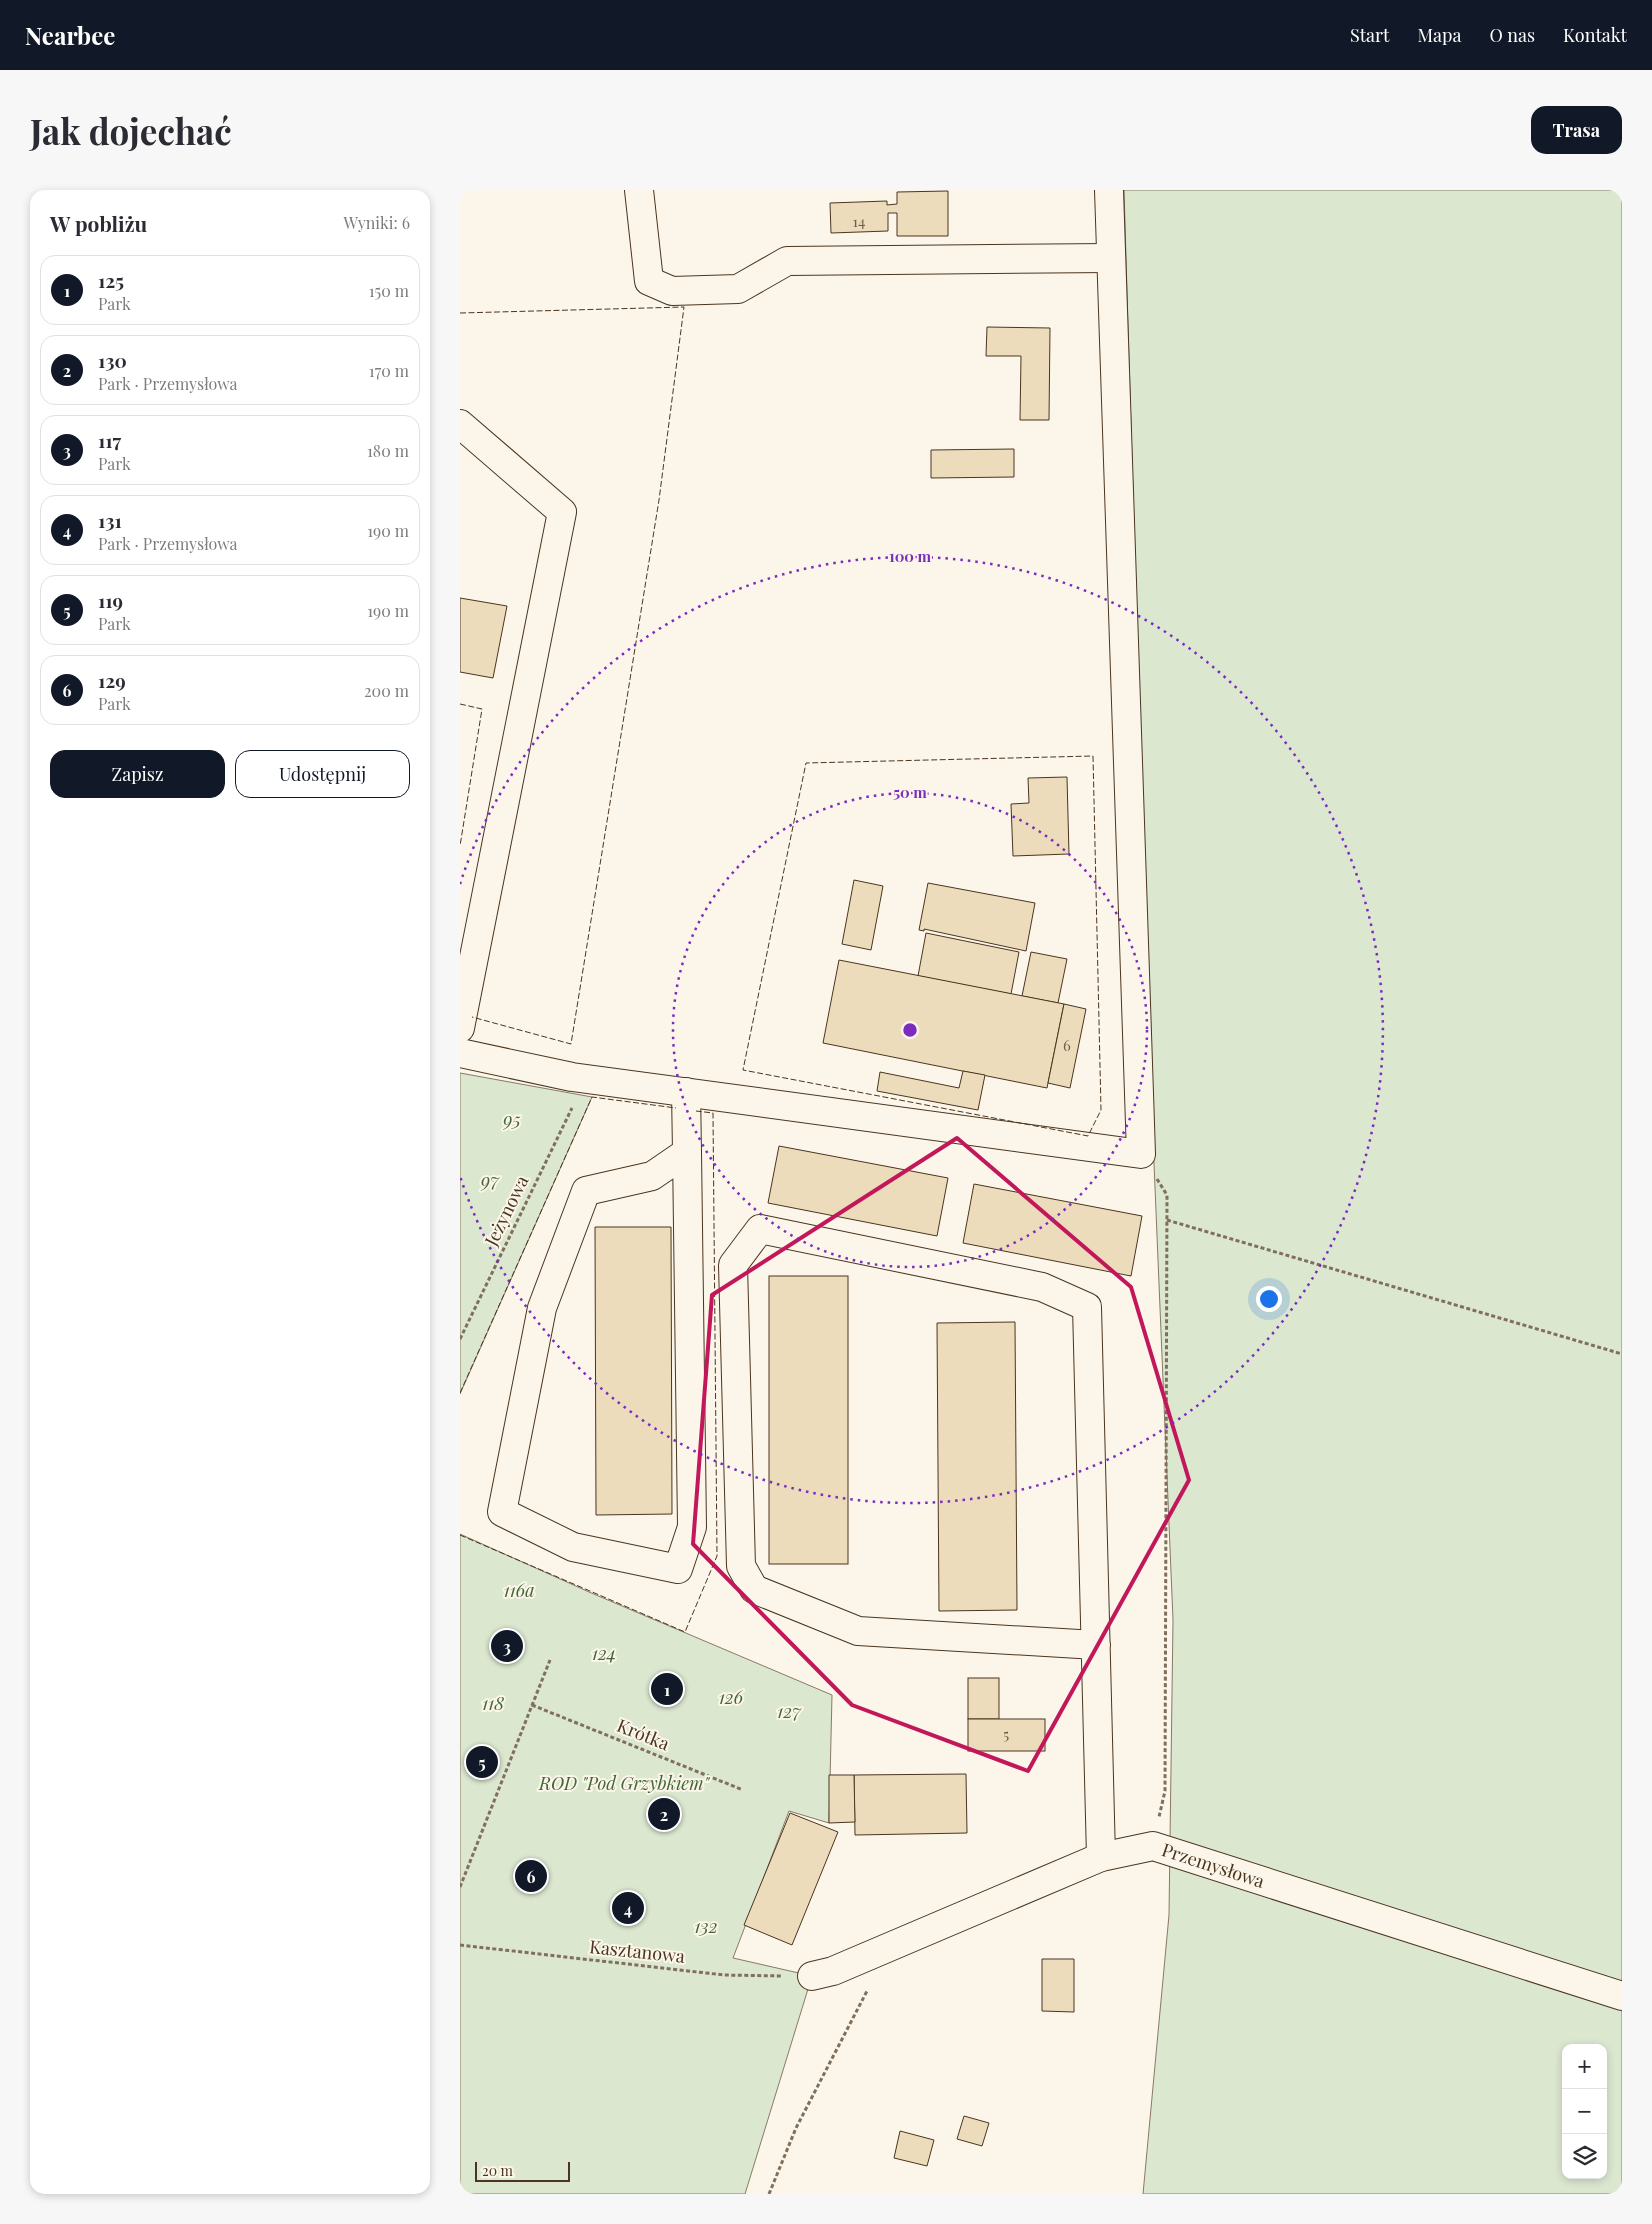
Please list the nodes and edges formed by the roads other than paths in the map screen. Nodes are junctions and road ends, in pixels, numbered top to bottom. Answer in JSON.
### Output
{"nodes":[{"id":1,"x":639,"y":190,"type":"edge"},
{"id":2,"x":1109,"y":190,"type":"edge"},
{"id":3,"x":1110,"y":258,"type":"junction"},
{"id":4,"x":460,"y":424,"type":"edge"},
{"id":5,"x":460,"y":1028,"type":"edge"},
{"id":6,"x":460,"y":1053,"type":"edge"},
{"id":7,"x":686,"y":1092,"type":"junction"},
{"id":8,"x":687,"y":1152,"type":"junction"},
{"id":9,"x":1096,"y":1645,"type":"junction"},
{"id":10,"x":1101,"y":1858,"type":"junction"},
{"id":11,"x":812,"y":1976,"type":"road end"},
{"id":12,"x":1622,"y":1996,"type":"edge"}],
"edges":[{"from":1,"to":3,"type":"street"},
{"from":2,"to":3,"type":"street"},
{"from":3,"to":7,"type":"street"},
{"from":4,"to":5,"type":"street"},
{"from":6,"to":7,"type":"street"},
{"from":7,"to":8,"type":"street"},
{"from":8,"to":8,"type":"street"},
{"from":9,"to":9,"type":"street"},
{"from":9,"to":10,"type":"street"},
{"from":10,"to":11,"type":"street","name":"Przemysłowa"},
{"from":10,"to":12,"type":"street","name":"Przemysłowa"}]}
